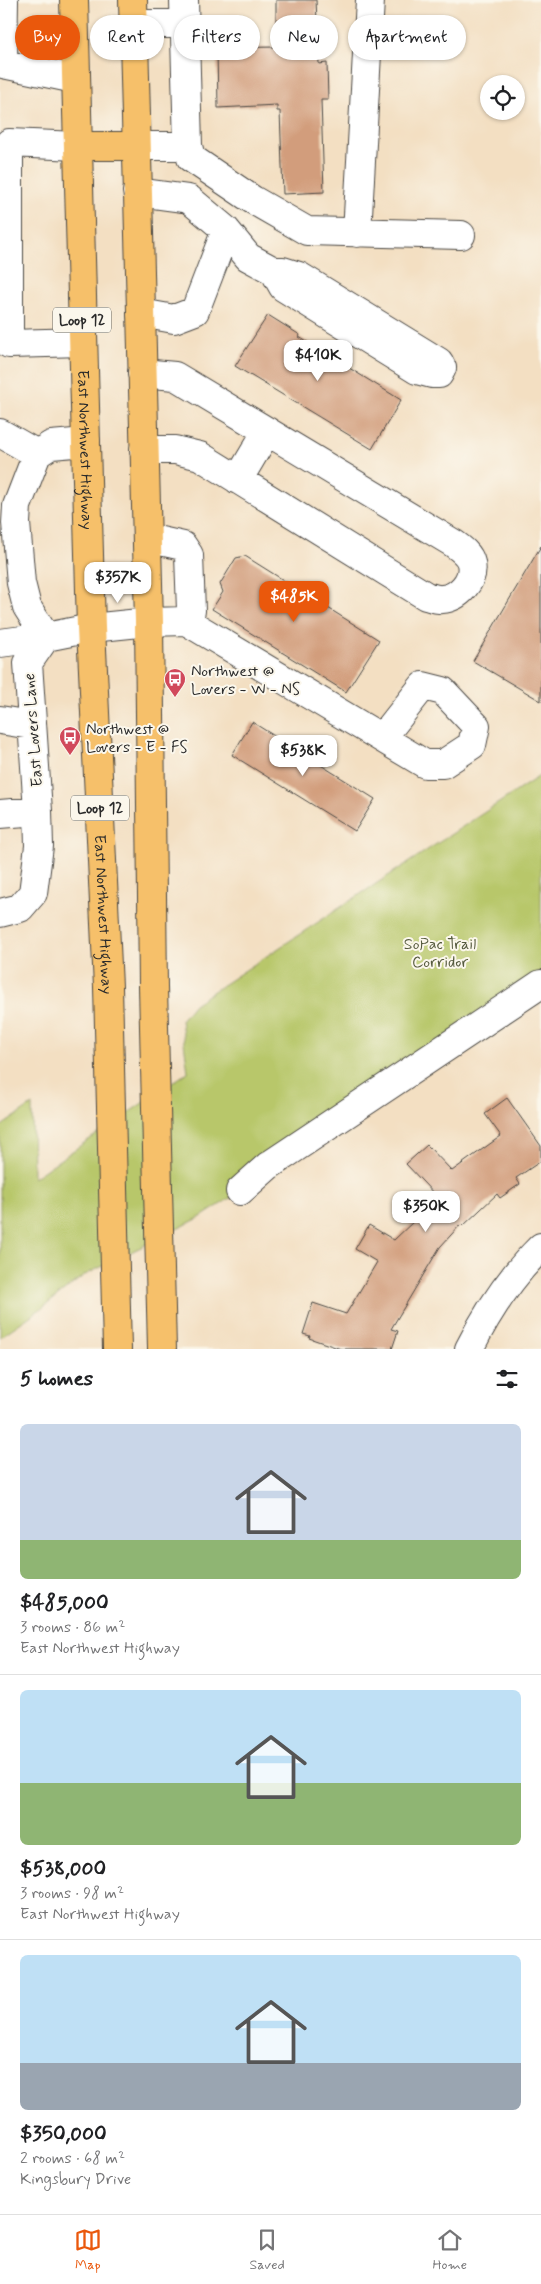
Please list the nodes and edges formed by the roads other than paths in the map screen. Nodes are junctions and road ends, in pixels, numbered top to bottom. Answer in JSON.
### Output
{"nodes":[{"id":1,"x":4,"y":0,"type":"edge"},
{"id":2,"x":74,"y":0,"type":"edge"},
{"id":3,"x":370,"y":0,"type":"edge"},
{"id":4,"x":133,"y":12,"type":"edge"},
{"id":5,"x":184,"y":12,"type":"edge"},
{"id":6,"x":75,"y":79,"type":"junction"},
{"id":7,"x":3,"y":146,"type":"edge"},
{"id":8,"x":78,"y":146,"type":"junction"},
{"id":9,"x":136,"y":146,"type":"junction"},
{"id":10,"x":188,"y":146,"type":"junction"},
{"id":11,"x":137,"y":192,"type":"junction"},
{"id":12,"x":226,"y":230,"type":"junction"},
{"id":13,"x":357,"y":232,"type":"junction"},
{"id":14,"x":461,"y":235,"type":"dead end"},
{"id":15,"x":274,"y":271,"type":"junction"},
{"id":16,"x":141,"y":313,"type":"junction"},
{"id":17,"x":5,"y":341,"type":"edge"},
{"id":18,"x":83,"y":342,"type":"junction"},
{"id":19,"x":142,"y":373,"type":"junction"},
{"id":20,"x":267,"y":431,"type":"junction"},
{"id":21,"x":0,"y":433,"type":"edge"},
{"id":22,"x":86,"y":442,"type":"junction"},
{"id":23,"x":144,"y":450,"type":"junction"},
{"id":24,"x":37,"y":454,"type":"junction"},
{"id":25,"x":238,"y":480,"type":"junction"},
{"id":26,"x":8,"y":520,"type":"edge"},
{"id":27,"x":147,"y":538,"type":"junction"},
{"id":28,"x":11,"y":581,"type":"edge"},
{"id":29,"x":149,"y":622,"type":"junction"},
{"id":30,"x":186,"y":622,"type":"junction"},
{"id":31,"x":91,"y":628,"type":"junction"},
{"id":32,"x":46,"y":637,"type":"junction"},
{"id":33,"x":0,"y":643,"type":"edge"},
{"id":34,"x":0,"y":720,"type":"edge"},
{"id":35,"x":31,"y":725,"type":"junction"},
{"id":36,"x":382,"y":738,"type":"dead end"},
{"id":37,"x":38,"y":811,"type":"junction"},
{"id":38,"x":0,"y":814,"type":"edge"},
{"id":39,"x":0,"y":913,"type":"edge"},
{"id":40,"x":541,"y":984,"type":"edge"},
{"id":41,"x":240,"y":1191,"type":"dead end"},
{"id":42,"x":541,"y":1247,"type":"edge"},
{"id":43,"x":117,"y":1349,"type":"edge"},
{"id":44,"x":162,"y":1349,"type":"edge"},
{"id":45,"x":469,"y":1349,"type":"edge"}],
"edges":[{"from":1,"to":6,"type":"street"},
{"from":2,"to":6,"type":"main road","name":"East Northwest Highway","number":"Loop 12"},
{"from":3,"to":13,"type":"street"},
{"from":4,"to":5,"type":"street"},
{"from":4,"to":9,"type":"main road","number":"Loop 12"},
{"from":5,"to":10,"type":"street"},
{"from":6,"to":8,"type":"main road","name":"East Northwest Highway","number":"Loop 12"},
{"from":7,"to":8,"type":"street"},
{"from":7,"to":17,"type":"street"},
{"from":8,"to":9,"type":"main road"},
{"from":8,"to":18,"type":"main road","name":"East Northwest Highway","number":"Loop 12"},
{"from":9,"to":10,"type":"street"},
{"from":9,"to":11,"type":"main road","number":"Loop 12"},
{"from":10,"to":13,"type":"street"},
{"from":11,"to":12,"type":"street"},
{"from":11,"to":16,"type":"main road","number":"Loop 12"},
{"from":12,"to":15,"type":"street"},
{"from":12,"to":16,"type":"street"},
{"from":13,"to":14,"type":"street"},
{"from":15,"to":15,"type":"street"},
{"from":16,"to":19,"type":"main road","number":"Loop 12"},
{"from":17,"to":18,"type":"street"},
{"from":18,"to":22,"type":"main road","name":"East Northwest Highway","number":"Loop 12"},
{"from":19,"to":20,"type":"street"},
{"from":19,"to":23,"type":"main road","number":"Loop 12"},
{"from":20,"to":25,"type":"street"},
{"from":20,"to":25,"type":"street"},
{"from":21,"to":24,"type":"street"},
{"from":22,"to":24,"type":"street"},
{"from":22,"to":31,"type":"main road","name":"East Northwest Highway","number":"Loop 12"},
{"from":23,"to":25,"type":"street"},
{"from":23,"to":27,"type":"main road","number":"Loop 12"},
{"from":24,"to":26,"type":"street"},
{"from":26,"to":28,"type":"street"},
{"from":27,"to":29,"type":"main road","number":"Loop 12"},
{"from":27,"to":30,"type":"street"},
{"from":28,"to":32,"type":"street"},
{"from":29,"to":30,"type":"street"},
{"from":29,"to":31,"type":"street"},
{"from":29,"to":44,"type":"main road","number":"Loop 12"},
{"from":30,"to":36,"type":"street"},
{"from":31,"to":32,"type":"street"},
{"from":31,"to":43,"type":"main road","name":"East Northwest Highway","number":"Loop 12"},
{"from":32,"to":33,"type":"street"},
{"from":32,"to":35,"type":"street","name":"East Lovers Lane"},
{"from":34,"to":35,"type":"street"},
{"from":35,"to":37,"type":"street","name":"East Lovers Lane"},
{"from":37,"to":38,"type":"street"},
{"from":37,"to":39,"type":"street","name":"East Lovers Lane"},
{"from":40,"to":41,"type":"street"},
{"from":42,"to":45,"type":"street"}]}
